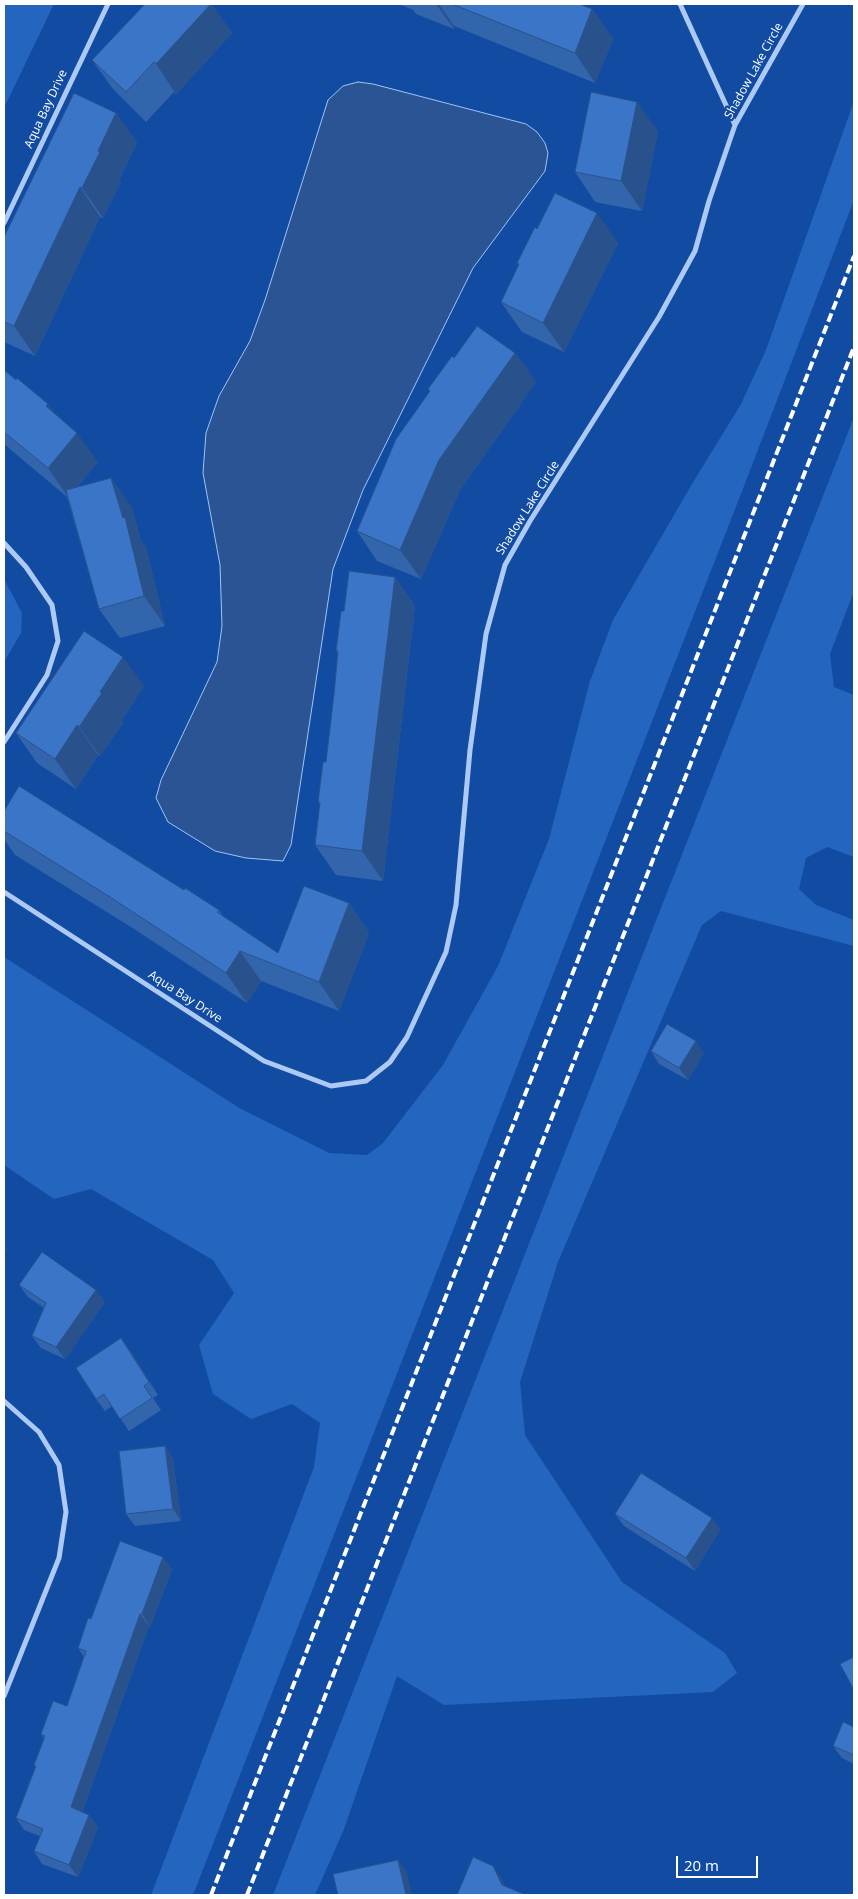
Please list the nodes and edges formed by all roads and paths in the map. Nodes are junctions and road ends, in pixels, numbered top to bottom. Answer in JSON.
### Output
{"nodes":[{"id":1,"x":108,"y":4,"type":"edge"},
{"id":2,"x":680,"y":4,"type":"edge"},
{"id":3,"x":803,"y":4,"type":"edge"},
{"id":4,"x":735,"y":125,"type":"junction"},
{"id":5,"x":4,"y":224,"type":"edge"},
{"id":6,"x":4,"y":543,"type":"edge"},
{"id":7,"x":4,"y":742,"type":"edge"},
{"id":8,"x":4,"y":892,"type":"edge"},
{"id":9,"x":366,"y":1081,"type":"joint"},
{"id":10,"x":4,"y":1401,"type":"edge"},
{"id":11,"x":4,"y":1696,"type":"edge"}],
"edges":[{"from":1,"to":5,"type":"street","name":"Aqua Bay Drive"},
{"from":2,"to":4,"type":"street"},
{"from":3,"to":4,"type":"street","name":"Shadow Lake Circle"},
{"from":4,"to":9,"type":"street","name":"Shadow Lake Circle"},
{"from":6,"to":7,"type":"street"},
{"from":8,"to":9,"type":"street","name":"Aqua Bay Drive"},
{"from":10,"to":11,"type":"street"}]}
